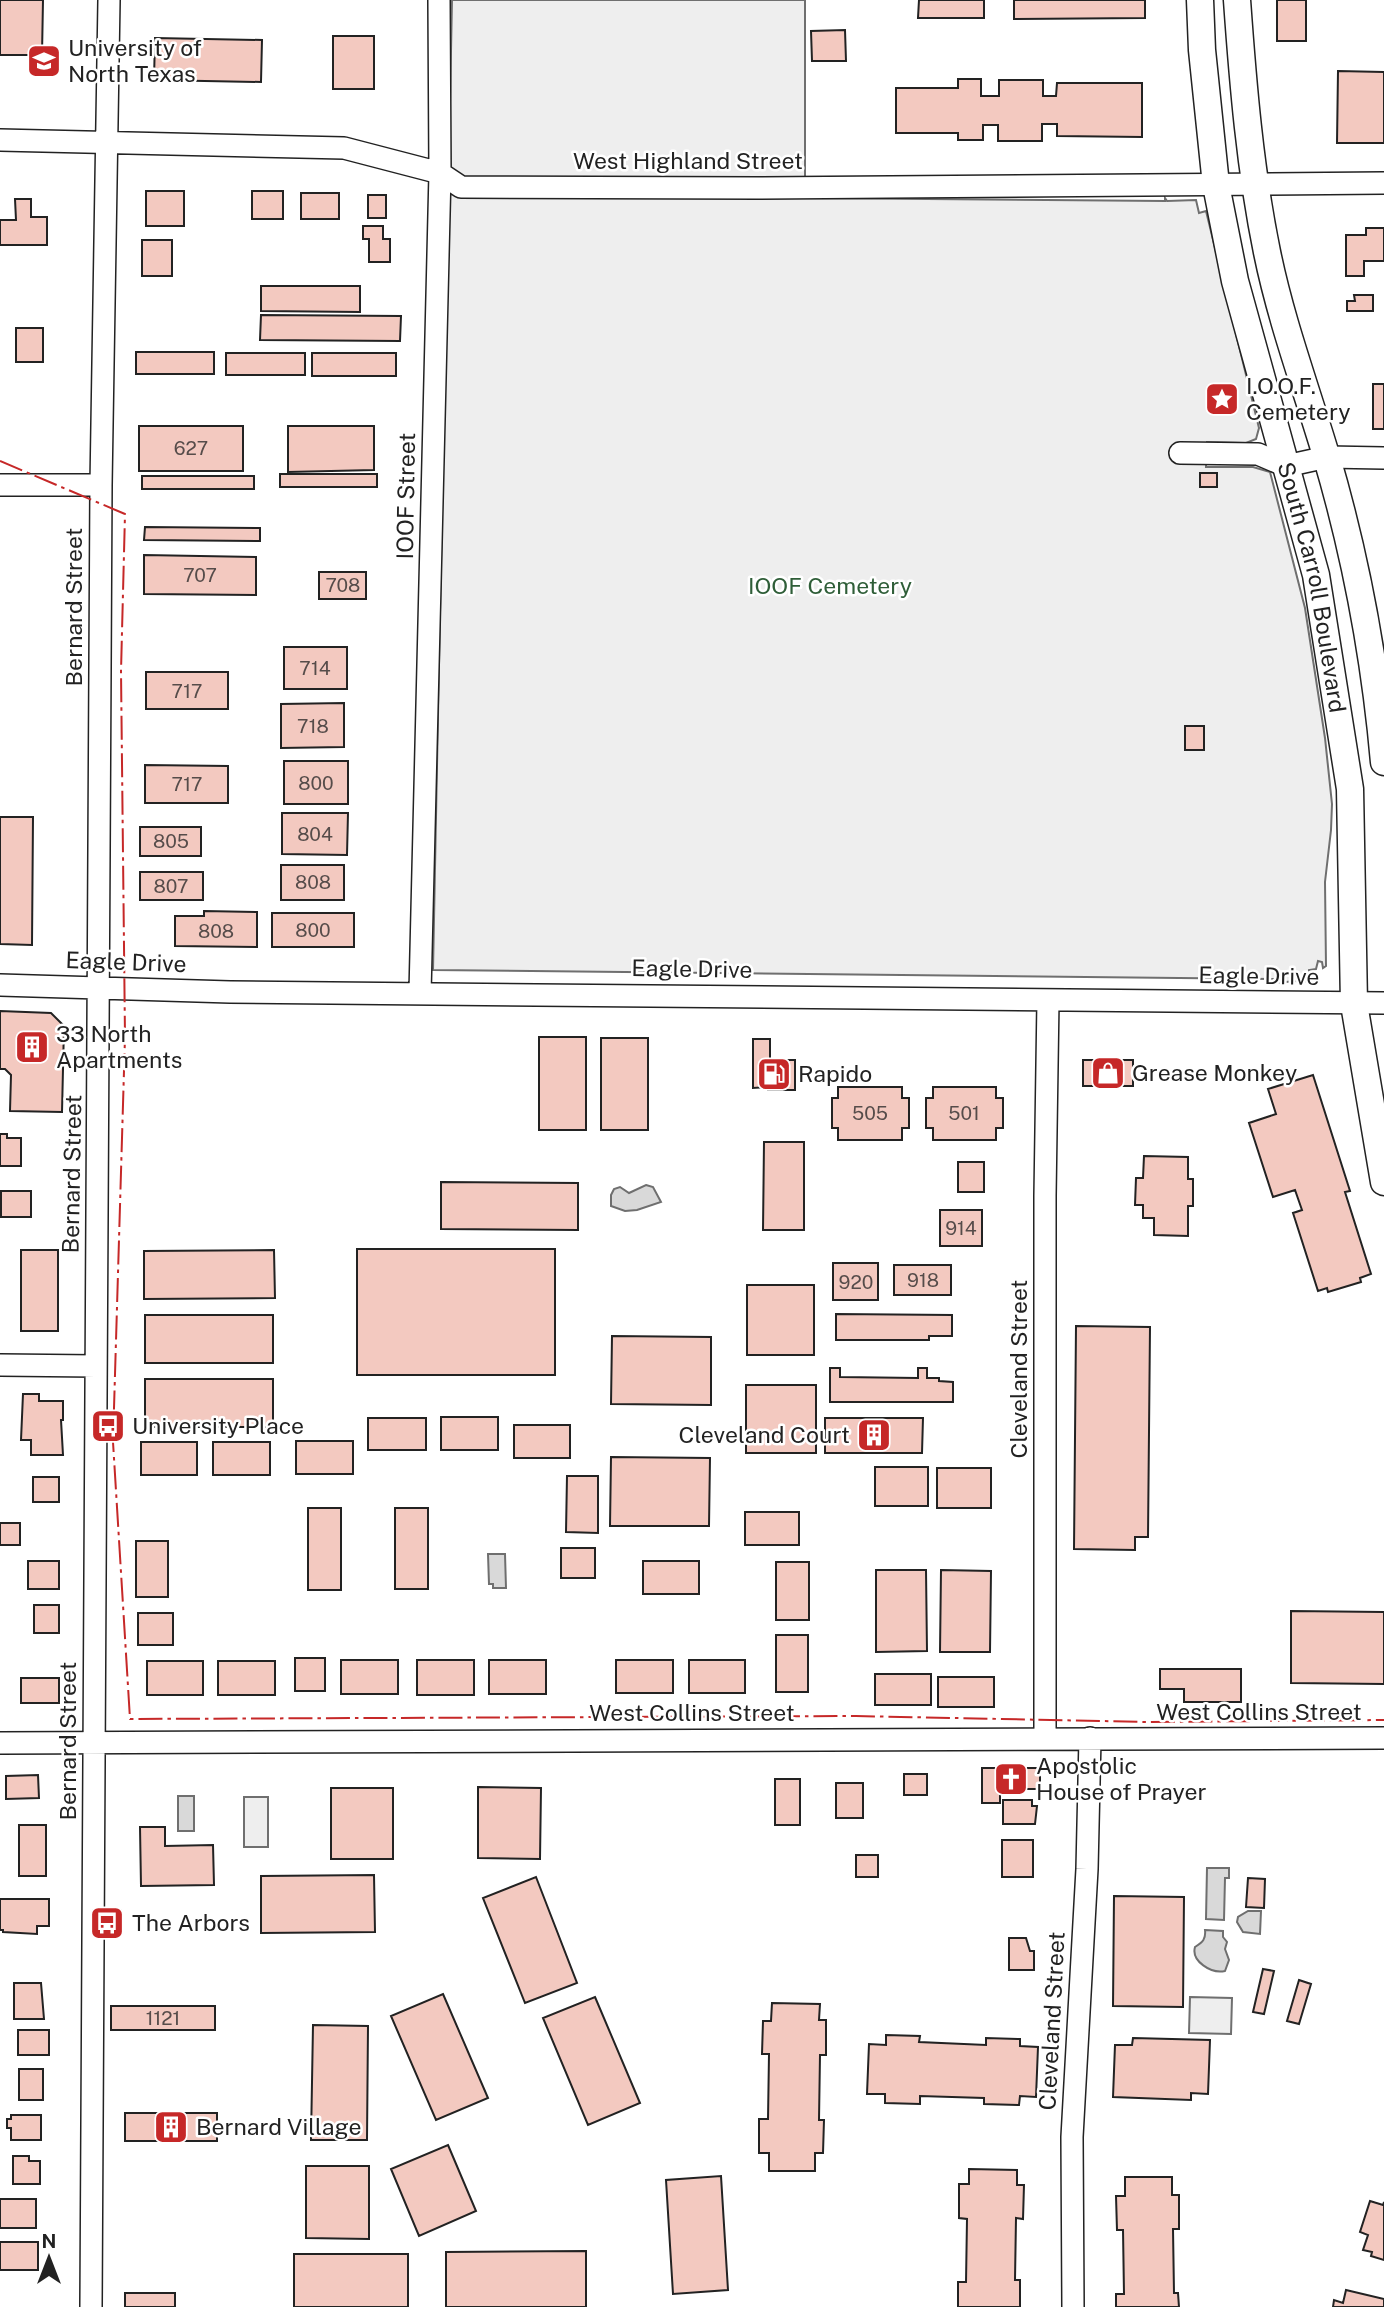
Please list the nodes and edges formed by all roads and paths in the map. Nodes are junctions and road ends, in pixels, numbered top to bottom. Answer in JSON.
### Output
{"nodes":[{"id":1,"x":109,"y":0,"type":"edge"},
{"id":2,"x":439,"y":0,"type":"edge"},
{"id":3,"x":1200,"y":0,"type":"edge"},
{"id":4,"x":1237,"y":0,"type":"edge"},
{"id":5,"x":0,"y":140,"type":"edge"},
{"id":6,"x":106,"y":141,"type":"junction"},
{"id":7,"x":440,"y":173,"type":"junction"},
{"id":8,"x":1256,"y":183,"type":"junction"},
{"id":9,"x":1384,"y":183,"type":"edge"},
{"id":10,"x":1216,"y":185,"type":"junction"},
{"id":11,"x":1180,"y":453,"type":"dead end"},
{"id":12,"x":1327,"y":457,"type":"junction"},
{"id":13,"x":1384,"y":458,"type":"edge"},
{"id":14,"x":1286,"y":466,"type":"junction"},
{"id":15,"x":0,"y":485,"type":"edge"},
{"id":16,"x":101,"y":485,"type":"junction"},
{"id":17,"x":1384,"y":762,"type":"edge"},
{"id":18,"x":0,"y":985,"type":"edge"},
{"id":19,"x":98,"y":988,"type":"junction"},
{"id":20,"x":420,"y":993,"type":"junction"},
{"id":21,"x":1048,"y":1000,"type":"junction"},
{"id":22,"x":1384,"y":1003,"type":"edge"},
{"id":23,"x":1354,"y":1004,"type":"junction"},
{"id":24,"x":1384,"y":1182,"type":"edge"},
{"id":25,"x":0,"y":1365,"type":"edge"},
{"id":26,"x":96,"y":1366,"type":"junction"},
{"id":27,"x":1045,"y":1738,"type":"junction"},
{"id":28,"x":1090,"y":1738,"type":"junction"},
{"id":29,"x":1384,"y":1738,"type":"edge"},
{"id":30,"x":94,"y":1741,"type":"junction"},
{"id":31,"x":0,"y":1743,"type":"edge"},
{"id":32,"x":91,"y":2307,"type":"edge"},
{"id":33,"x":1073,"y":2307,"type":"edge"}],
"edges":[{"from":1,"to":6,"type":"street","name":"Bernard Street"},
{"from":2,"to":7,"type":"street","name":"IOOF Street"},
{"from":3,"to":10,"type":"main road","name":"South Carroll Boulevard"},
{"from":4,"to":8,"type":"main road","name":"South Carroll Boulevard"},
{"from":5,"to":6,"type":"street","name":"West Highland Street"},
{"from":6,"to":7,"type":"street","name":"West Highland Street"},
{"from":6,"to":16,"type":"street","name":"Bernard Street"},
{"from":7,"to":10,"type":"street","name":"West Highland Street"},
{"from":7,"to":20,"type":"street","name":"IOOF Street"},
{"from":8,"to":9,"type":"street","name":"West Highland Street"},
{"from":8,"to":10,"type":"street","name":"West Highland Street"},
{"from":8,"to":12,"type":"main road","name":"South Carroll Boulevard"},
{"from":10,"to":14,"type":"main road","name":"South Carroll Boulevard"},
{"from":11,"to":14,"type":"street"},
{"from":12,"to":13,"type":"street"},
{"from":12,"to":14,"type":"street"},
{"from":12,"to":17,"type":"main road","name":"South Carroll Boulevard"},
{"from":14,"to":23,"type":"main road","name":"South Carroll Boulevard"},
{"from":15,"to":16,"type":"street"},
{"from":16,"to":19,"type":"street","name":"Bernard Street"},
{"from":18,"to":19,"type":"street","name":"Eagle Drive"},
{"from":19,"to":20,"type":"street","name":"Eagle Drive"},
{"from":19,"to":26,"type":"street","name":"Bernard Street"},
{"from":20,"to":21,"type":"street","name":"Eagle Drive"},
{"from":21,"to":23,"type":"street","name":"Eagle Drive"},
{"from":21,"to":27,"type":"street","name":"Cleveland Street"},
{"from":22,"to":23,"type":"street","name":"Eagle Drive"},
{"from":23,"to":24,"type":"main road","name":"South Carroll Boulevard"},
{"from":25,"to":26,"type":"street"},
{"from":26,"to":30,"type":"street","name":"Bernard Street"},
{"from":27,"to":28,"type":"street","name":"West Collins Street"},
{"from":27,"to":30,"type":"street","name":"West Collins Street"},
{"from":28,"to":29,"type":"street","name":"West Collins Street"},
{"from":28,"to":33,"type":"street","name":"Cleveland Street"},
{"from":30,"to":31,"type":"street","name":"West Collins Street"},
{"from":30,"to":32,"type":"street","name":"Bernard Street"}]}
